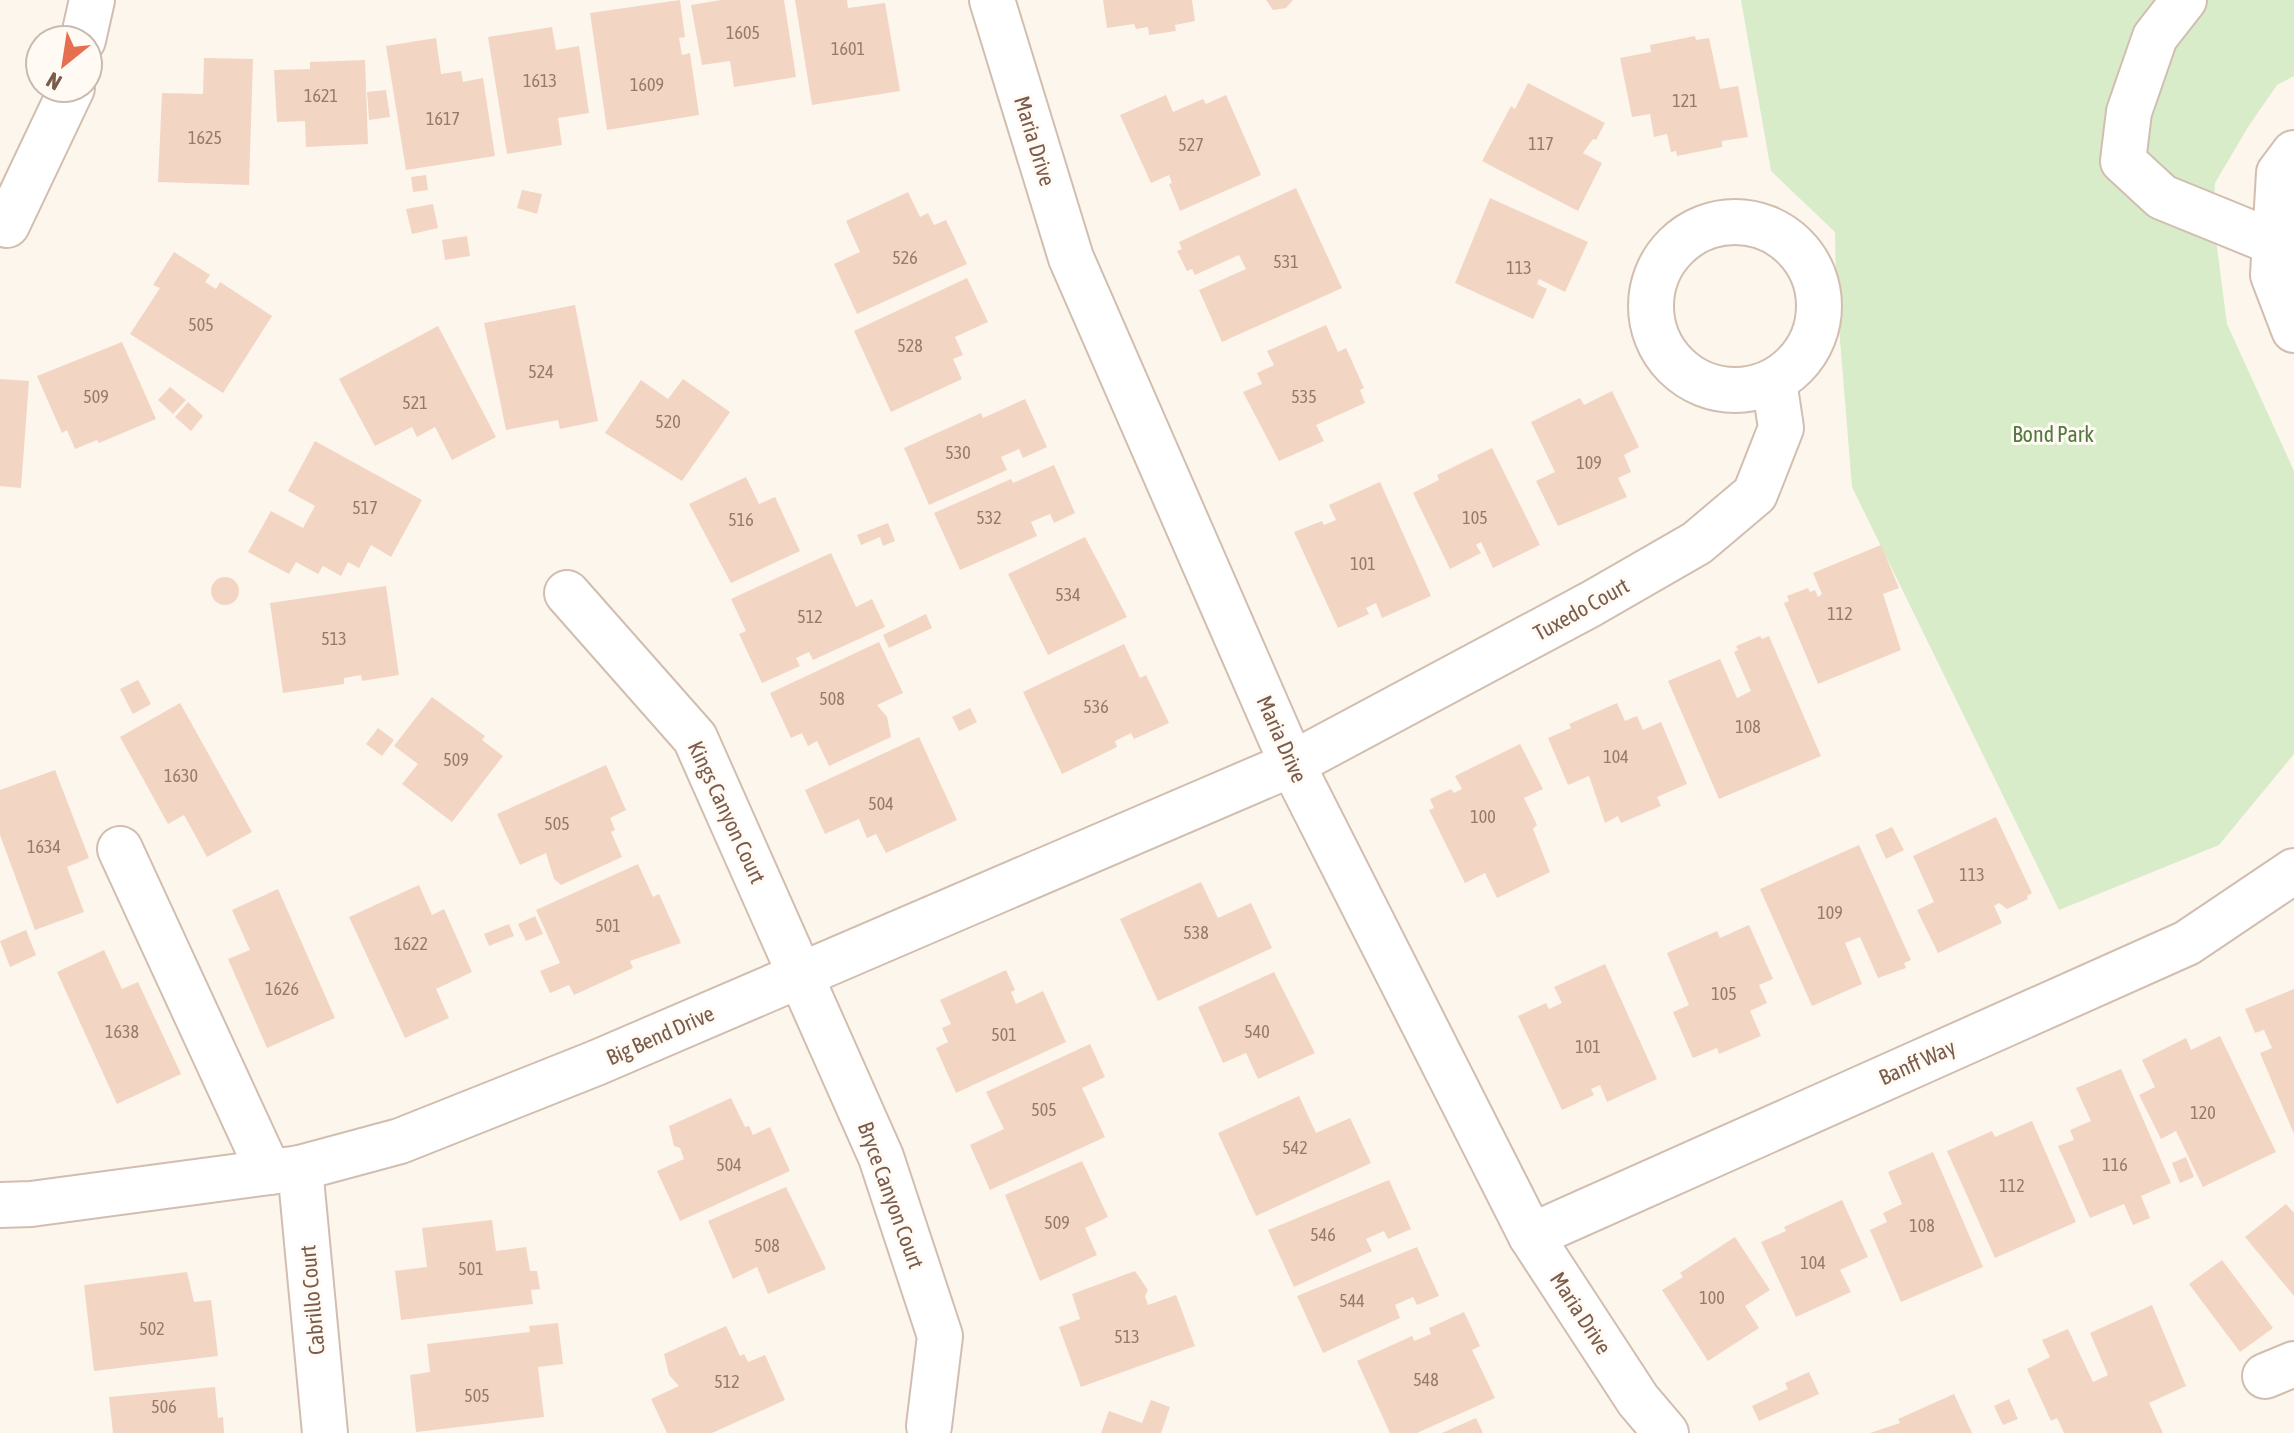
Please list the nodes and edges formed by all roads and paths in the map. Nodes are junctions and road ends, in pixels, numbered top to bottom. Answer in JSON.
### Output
{"nodes":[{"id":1,"x":92,"y":0,"type":"edge"},
{"id":2,"x":992,"y":0,"type":"edge"},
{"id":3,"x":2184,"y":0,"type":"edge"},
{"id":4,"x":87,"y":24,"type":"edge"},
{"id":5,"x":64,"y":104,"type":"edge"},
{"id":6,"x":2294,"y":153,"type":"edge"},
{"id":7,"x":7,"y":225,"type":"dead end"},
{"id":8,"x":2275,"y":243,"type":"junction"},
{"id":9,"x":2294,"y":330,"type":"edge"},
{"id":10,"x":1774,"y":381,"type":"dead end"},
{"id":11,"x":567,"y":593,"type":"dead end"},
{"id":12,"x":1292,"y":764,"type":"junction"},
{"id":13,"x":120,"y":849,"type":"dead end"},
{"id":14,"x":2294,"y":871,"type":"edge"},
{"id":15,"x":800,"y":974,"type":"junction"},
{"id":16,"x":284,"y":1170,"type":"junction"},
{"id":17,"x":0,"y":1205,"type":"edge"},
{"id":18,"x":1531,"y":1236,"type":"junction"},
{"id":19,"x":929,"y":1426,"type":"dead end"},
{"id":20,"x":325,"y":1433,"type":"edge"},
{"id":21,"x":1666,"y":1433,"type":"edge"}],
"edges":[{"from":1,"to":4,"type":"street"},
{"from":2,"to":12,"type":"street","name":"Maria Drive"},
{"from":3,"to":8,"type":"street"},
{"from":5,"to":7,"type":"street"},
{"from":6,"to":8,"type":"street"},
{"from":8,"to":9,"type":"street"},
{"from":10,"to":12,"type":"street","name":"Tuxedo Court"},
{"from":11,"to":15,"type":"street","name":"Kings Canyon Court"},
{"from":12,"to":15,"type":"street","name":"Big Bend Drive"},
{"from":12,"to":18,"type":"street","name":"Maria Drive"},
{"from":13,"to":16,"type":"street","name":"Cabrillo Court"},
{"from":14,"to":18,"type":"street","name":"Banff Way"},
{"from":15,"to":16,"type":"street","name":"Big Bend Drive"},
{"from":15,"to":19,"type":"street","name":"Bryce Canyon Court"},
{"from":16,"to":17,"type":"street","name":"Big Bend Drive"},
{"from":16,"to":20,"type":"street","name":"Cabrillo Court"},
{"from":18,"to":21,"type":"street","name":"Maria Drive"}]}
